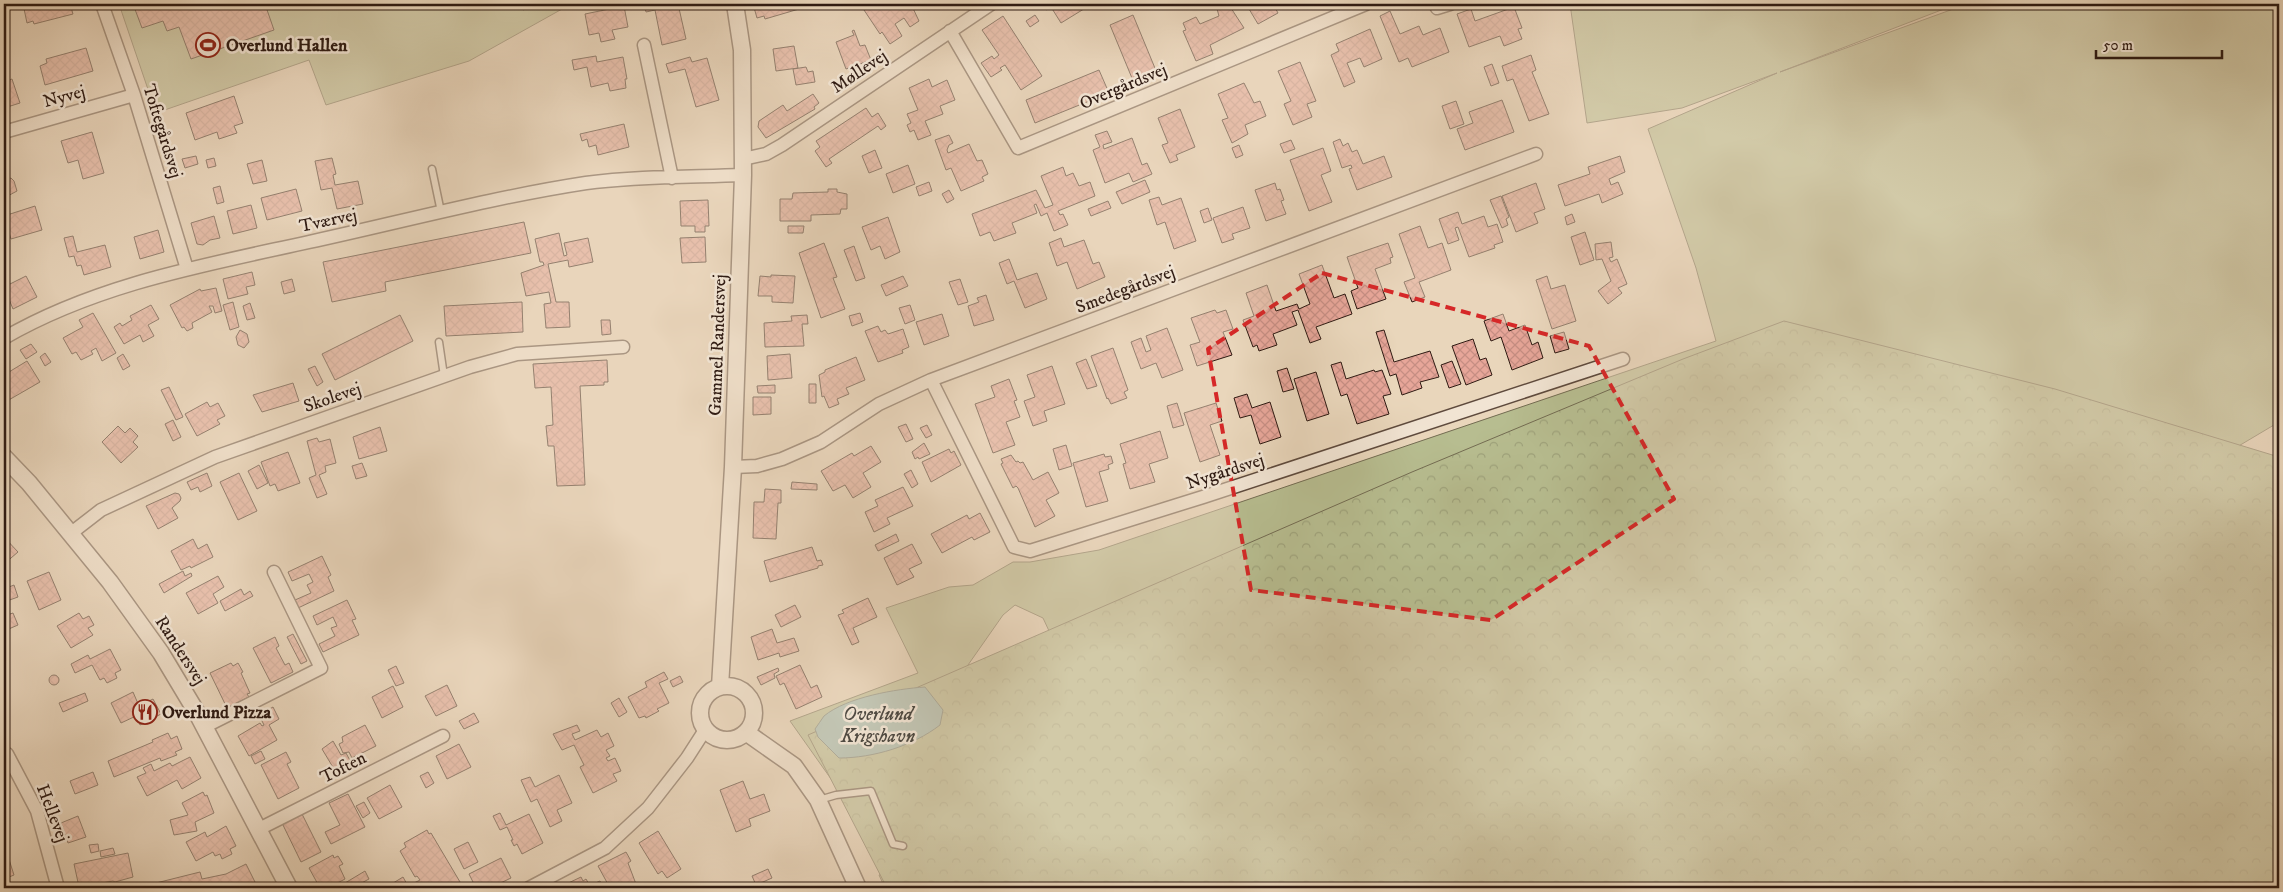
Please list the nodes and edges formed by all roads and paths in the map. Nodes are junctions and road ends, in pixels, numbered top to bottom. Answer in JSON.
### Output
{"nodes":[{"id":1,"x":102,"y":4,"type":"edge"},
{"id":2,"x":735,"y":4,"type":"edge"},
{"id":3,"x":991,"y":4,"type":"edge"},
{"id":4,"x":1366,"y":4,"type":"edge"},
{"id":5,"x":1435,"y":4,"type":"edge"},
{"id":6,"x":1450,"y":4,"type":"edge"},
{"id":7,"x":950,"y":31,"type":"junction"},
{"id":8,"x":644,"y":45,"type":"dead end"},
{"id":9,"x":134,"y":95,"type":"junction"},
{"id":10,"x":4,"y":132,"type":"edge"},
{"id":11,"x":1536,"y":154,"type":"dead end"},
{"id":12,"x":743,"y":167,"type":"junction"},
{"id":13,"x":432,"y":170,"type":"dead end"},
{"id":14,"x":672,"y":178,"type":"junction"},
{"id":15,"x":441,"y":213,"type":"junction"},
{"id":16,"x":186,"y":269,"type":"junction"},
{"id":17,"x":4,"y":338,"type":"edge"},
{"id":18,"x":439,"y":342,"type":"dead end"},
{"id":19,"x":623,"y":347,"type":"dead end"},
{"id":20,"x":1623,"y":359,"type":"dead end"},
{"id":21,"x":444,"y":376,"type":"junction"},
{"id":22,"x":931,"y":380,"type":"junction"},
{"id":23,"x":4,"y":457,"type":"edge"},
{"id":24,"x":733,"y":467,"type":"junction"},
{"id":25,"x":70,"y":534,"type":"junction"},
{"id":26,"x":274,"y":572,"type":"dead end"},
{"id":27,"x":720,"y":687,"type":"junction"},
{"id":28,"x":204,"y":727,"type":"junction"},
{"id":29,"x":705,"y":730,"type":"junction"},
{"id":30,"x":746,"y":732,"type":"junction"},
{"id":31,"x":443,"y":736,"type":"dead end"},
{"id":32,"x":7,"y":754,"type":"dead end"},
{"id":33,"x":818,"y":800,"type":"junction"},
{"id":34,"x":259,"y":830,"type":"junction"},
{"id":35,"x":903,"y":846,"type":"dead end"},
{"id":36,"x":58,"y":888,"type":"edge"},
{"id":37,"x":290,"y":888,"type":"edge"},
{"id":38,"x":529,"y":888,"type":"edge"},
{"id":39,"x":858,"y":888,"type":"edge"}],
"edges":[{"from":1,"to":9,"type":"street","name":"Toftegårdsvej"},
{"from":2,"to":12,"type":"street","name":"Gammel Randersvej"},
{"from":3,"to":7,"type":"street","name":"Møllevej"},
{"from":4,"to":7,"type":"street","name":"Overgårdsvej"},
{"from":5,"to":6,"type":"street"},
{"from":7,"to":12,"type":"street","name":"Møllevej"},
{"from":8,"to":14,"type":"street"},
{"from":9,"to":10,"type":"street","name":"Nyvej"},
{"from":9,"to":16,"type":"street","name":"Toftegårdsvej"},
{"from":11,"to":22,"type":"street","name":"Smedegårdsvej"},
{"from":12,"to":14,"type":"street","name":"Tværvej"},
{"from":12,"to":24,"type":"street","name":"Gammel Randersvej"},
{"from":13,"to":15,"type":"lane"},
{"from":14,"to":15,"type":"street","name":"Tværvej"},
{"from":15,"to":16,"type":"street","name":"Tværvej"},
{"from":16,"to":17,"type":"street","name":"Tværvej"},
{"from":18,"to":21,"type":"lane"},
{"from":19,"to":21,"type":"street","name":"Skolevej"},
{"from":20,"to":22,"type":"street","name":"Nygårdsvej"},
{"from":21,"to":25,"type":"street","name":"Skolevej"},
{"from":22,"to":24,"type":"street","name":"Smedegårdsvej"},
{"from":23,"to":25,"type":"street","name":"Randersvej"},
{"from":24,"to":27,"type":"street","name":"Gammel Randersvej"},
{"from":25,"to":28,"type":"street","name":"Randersvej"},
{"from":26,"to":28,"type":"street"},
{"from":27,"to":29,"type":"street"},
{"from":27,"to":30,"type":"street"},
{"from":28,"to":34,"type":"street","name":"Randersvej"},
{"from":29,"to":30,"type":"street"},
{"from":29,"to":38,"type":"street"},
{"from":30,"to":33,"type":"street"},
{"from":31,"to":34,"type":"street","name":"Toften"},
{"from":32,"to":36,"type":"street","name":"Hellevej"},
{"from":33,"to":35,"type":"lane"},
{"from":33,"to":39,"type":"street"},
{"from":34,"to":37,"type":"street","name":"Randersvej"}]}
